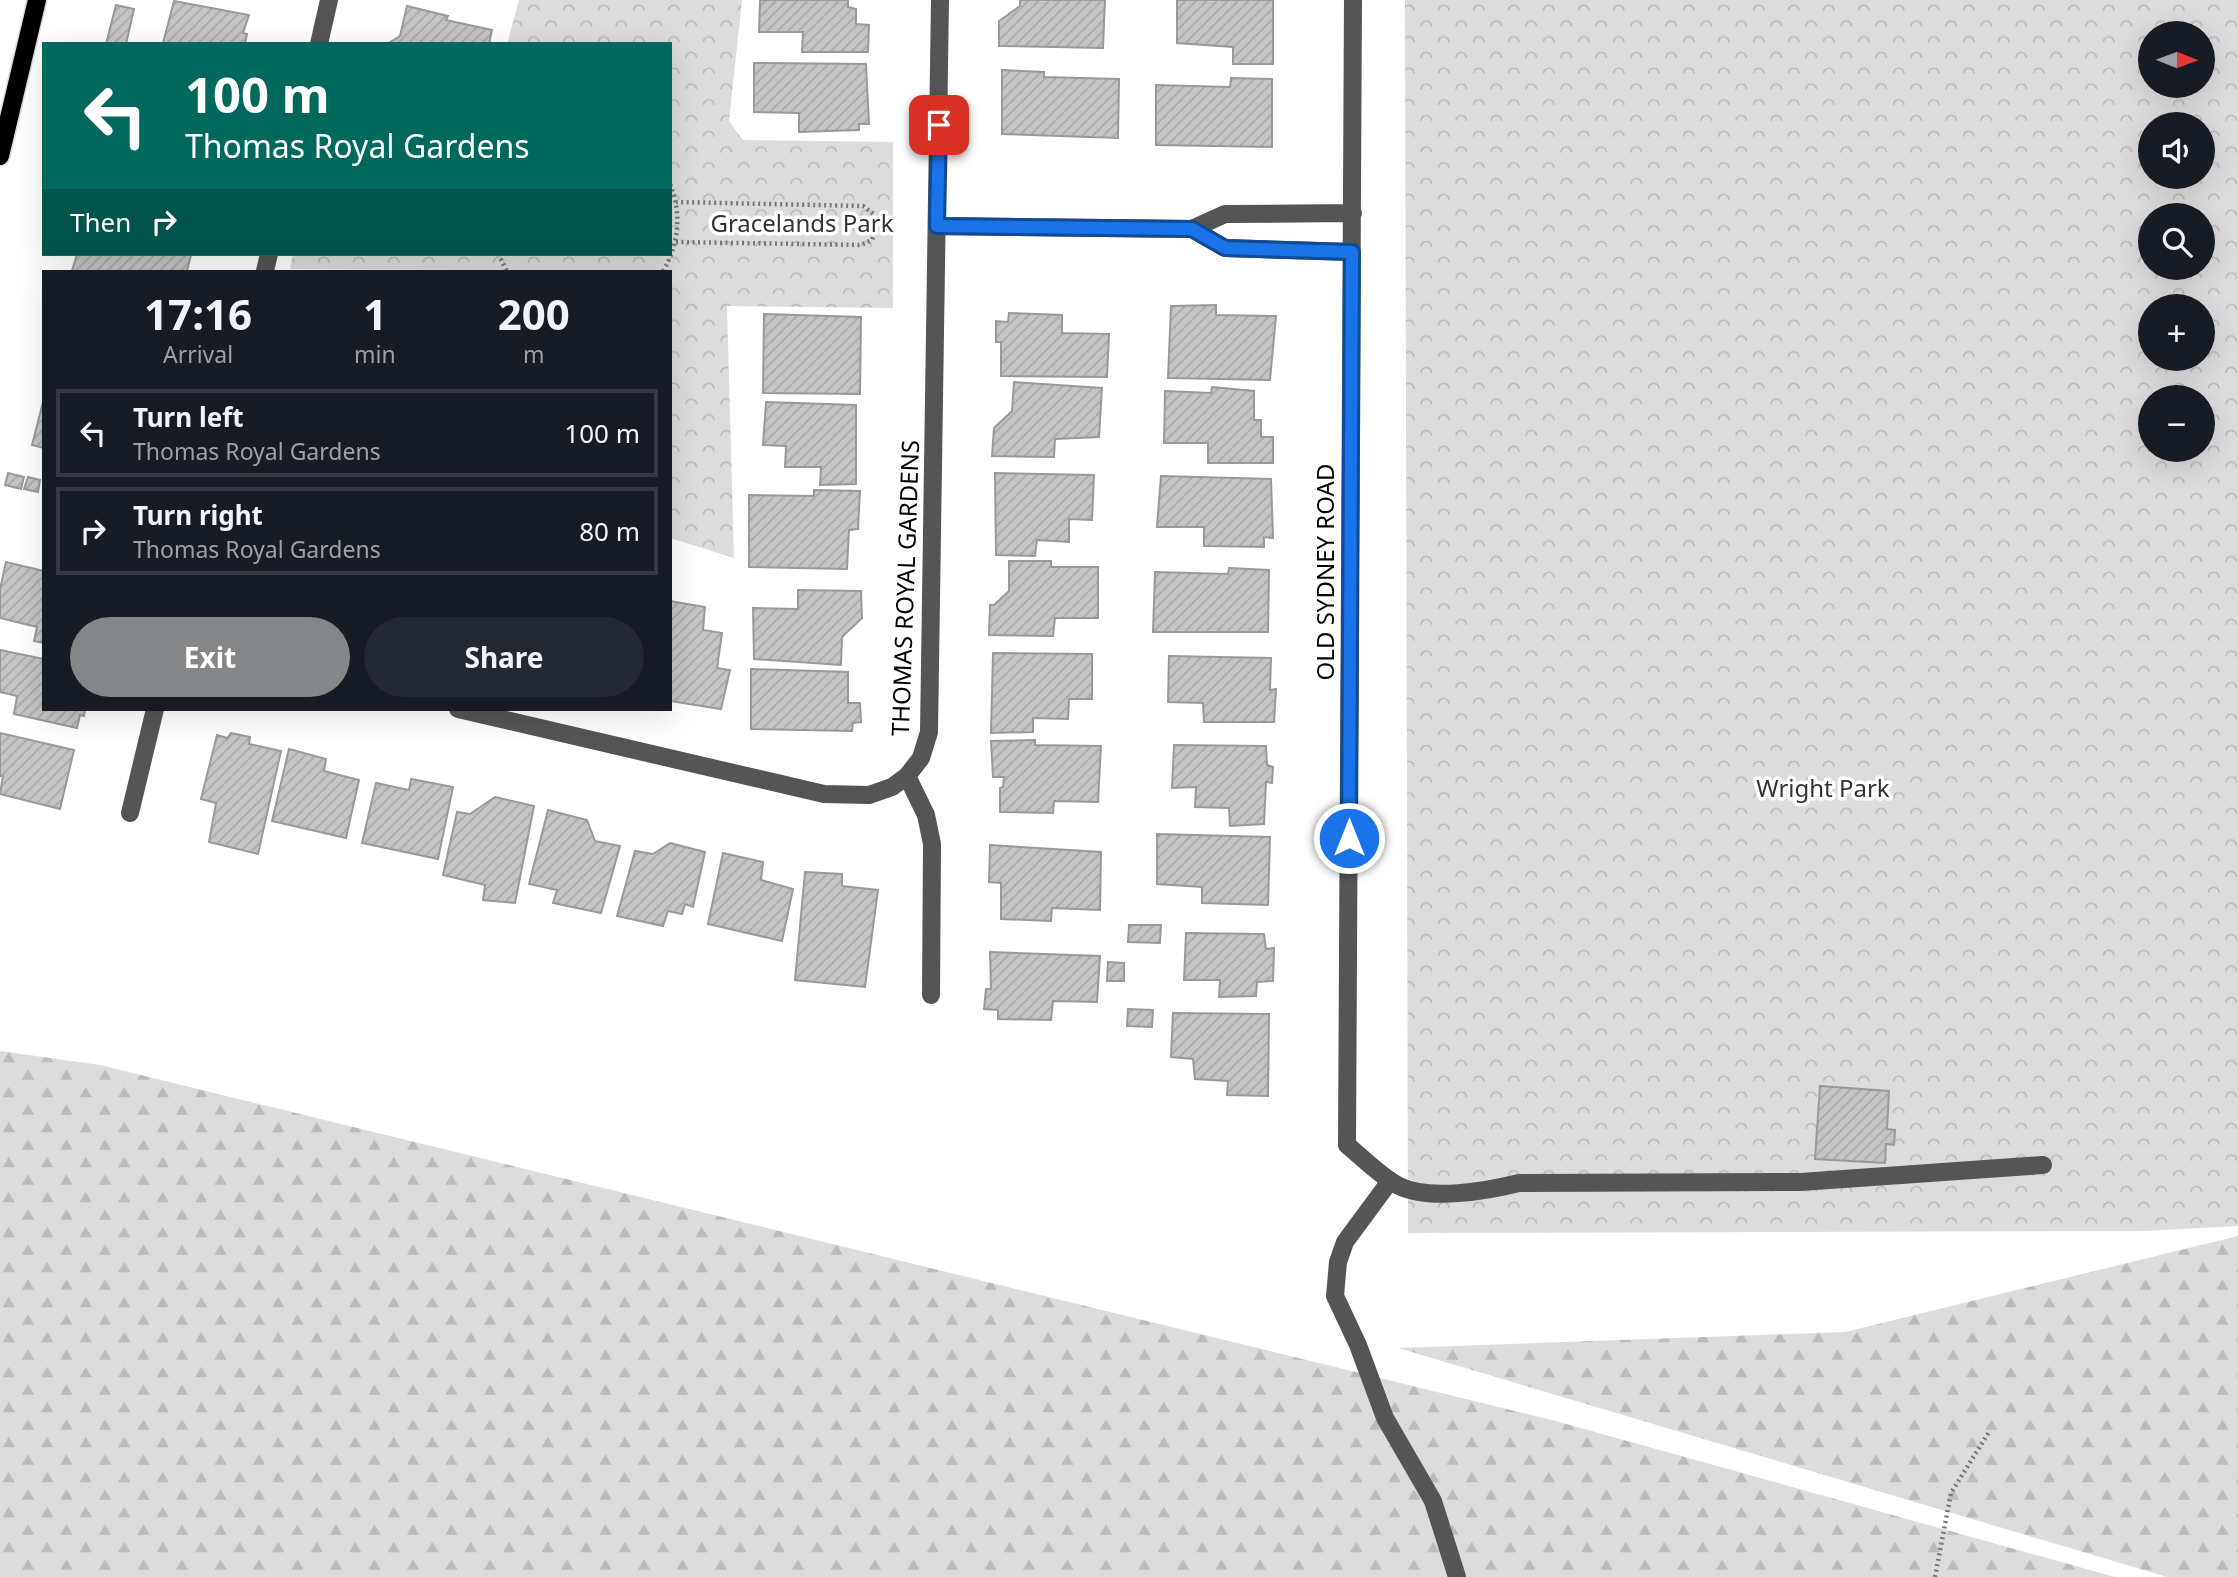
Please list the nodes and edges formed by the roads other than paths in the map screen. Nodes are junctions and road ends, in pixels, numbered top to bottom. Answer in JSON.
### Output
{"nodes":[{"id":1,"x":37,"y":0,"type":"edge"},
{"id":2,"x":329,"y":0,"type":"edge"},
{"id":3,"x":940,"y":0,"type":"edge"},
{"id":4,"x":1353,"y":0,"type":"edge"},
{"id":5,"x":319,"y":42,"type":"edge"},
{"id":6,"x":0,"y":156,"type":"edge"},
{"id":7,"x":1353,"y":213,"type":"junction"},
{"id":8,"x":937,"y":226,"type":"junction"},
{"id":9,"x":1192,"y":229,"type":"junction"},
{"id":10,"x":1352,"y":252,"type":"junction"},
{"id":11,"x":155,"y":711,"type":"edge"},
{"id":12,"x":466,"y":711,"type":"edge"},
{"id":13,"x":907,"y":776,"type":"junction"},
{"id":14,"x":130,"y":813,"type":"dead end"},
{"id":15,"x":931,"y":995,"type":"dead end"},
{"id":16,"x":2043,"y":1165,"type":"dead end"},
{"id":17,"x":1390,"y":1181,"type":"junction"},
{"id":18,"x":1457,"y":1577,"type":"edge"}],
"edges":[{"from":1,"to":6,"type":"main road"},
{"from":2,"to":5,"type":"street"},
{"from":3,"to":8,"type":"street","name":"THOMAS ROYAL GARDENS"},
{"from":4,"to":7,"type":"street","name":"OLD SYDNEY ROAD"},
{"from":7,"to":9,"type":"street"},
{"from":7,"to":10,"type":"street","name":"OLD SYDNEY ROAD"},
{"from":8,"to":9,"type":"street"},
{"from":8,"to":13,"type":"street","name":"THOMAS ROYAL GARDENS"},
{"from":9,"to":10,"type":"street"},
{"from":10,"to":17,"type":"street","name":"OLD SYDNEY ROAD"},
{"from":11,"to":14,"type":"street"},
{"from":12,"to":13,"type":"street"},
{"from":13,"to":15,"type":"street"},
{"from":16,"to":17,"type":"street"},
{"from":17,"to":18,"type":"street"}]}
